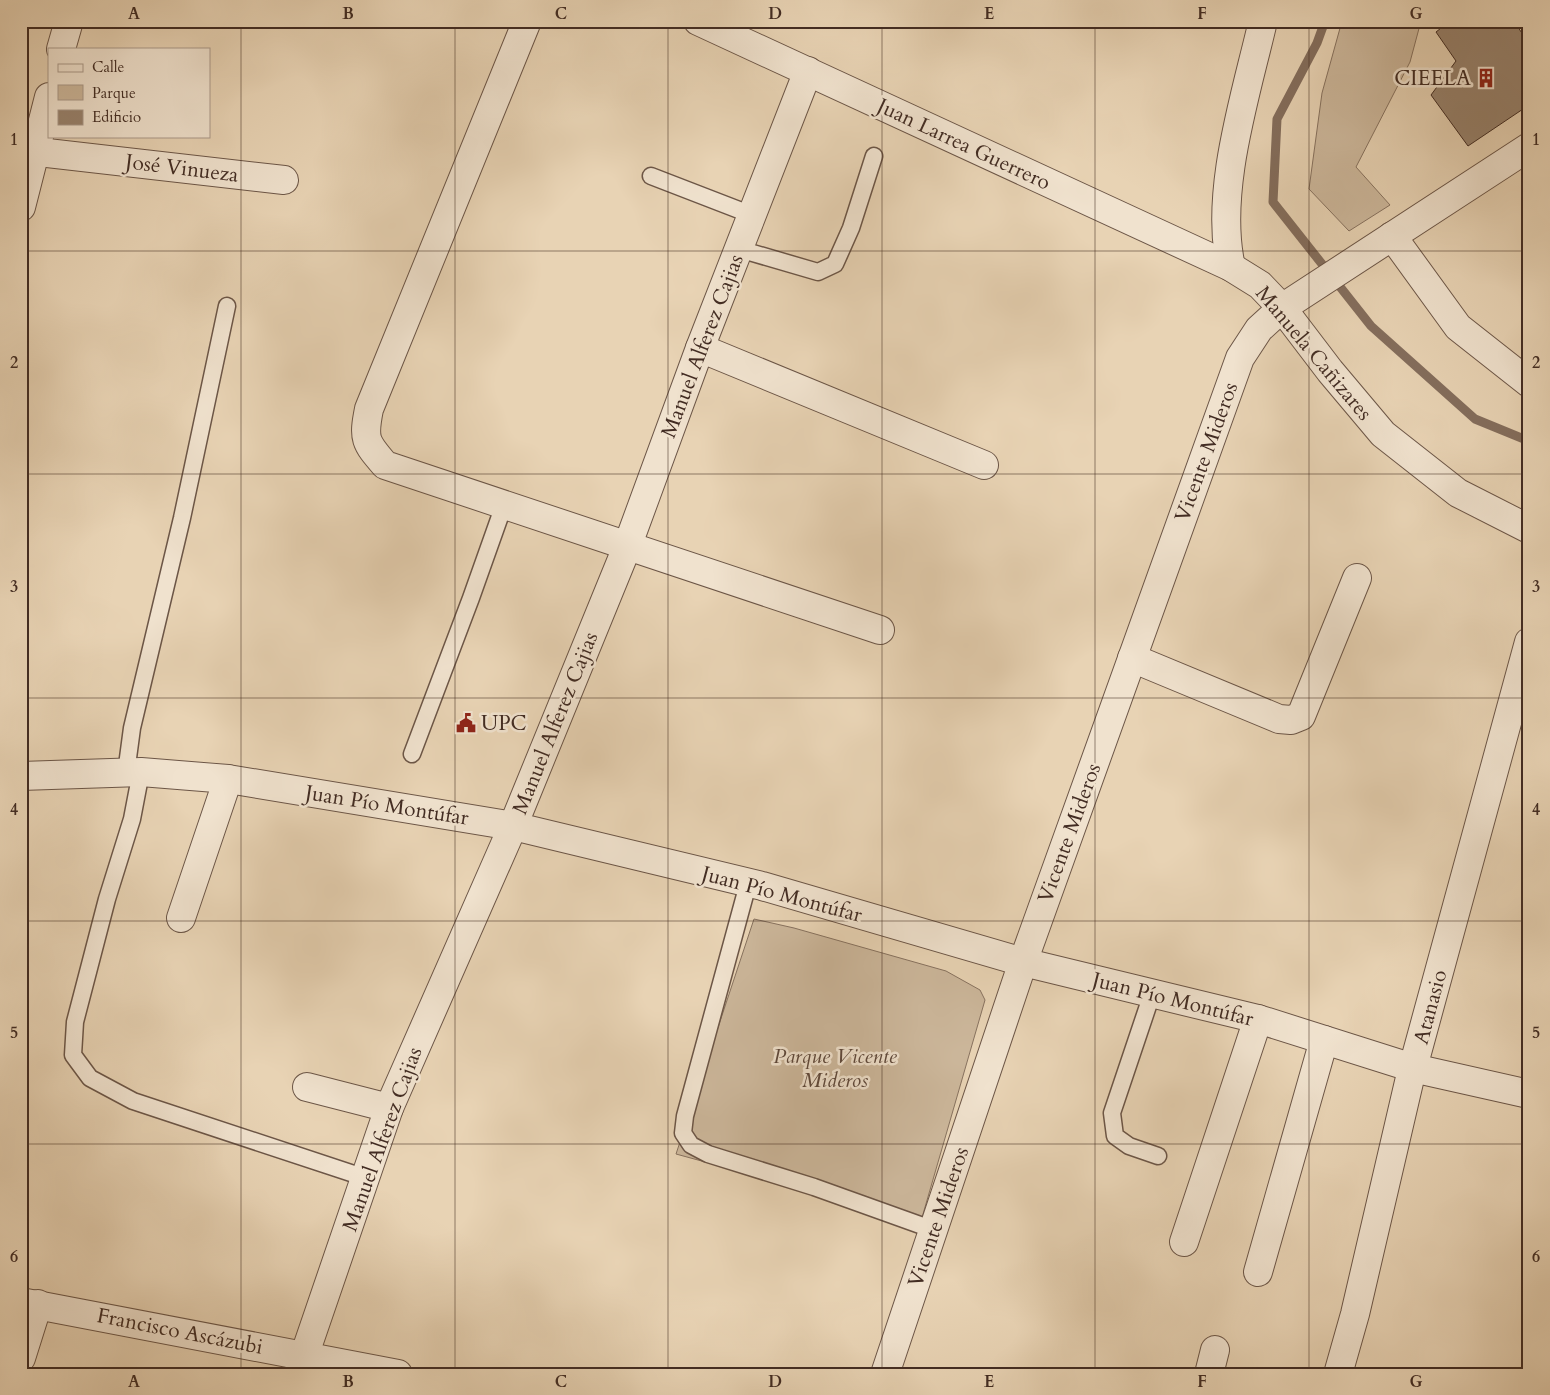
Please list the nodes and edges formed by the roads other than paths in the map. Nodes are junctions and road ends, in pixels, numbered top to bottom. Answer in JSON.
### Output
{"nodes":[{"id":1,"x":69,"y":21,"type":"edge"},
{"id":2,"x":528,"y":21,"type":"edge"},
{"id":3,"x":698,"y":21,"type":"edge"},
{"id":4,"x":1264,"y":21,"type":"edge"},
{"id":5,"x":61,"y":48,"type":"edge"},
{"id":6,"x":808,"y":71,"type":"junction"},
{"id":7,"x":48,"y":100,"type":"edge"},
{"id":8,"x":1529,"y":147,"type":"edge"},
{"id":9,"x":28,"y":150,"type":"edge"},
{"id":10,"x":874,"y":156,"type":"dead end"},
{"id":11,"x":650,"y":176,"type":"dead end"},
{"id":12,"x":284,"y":180,"type":"dead end"},
{"id":13,"x":21,"y":207,"type":"edge"},
{"id":14,"x":752,"y":215,"type":"junction"},
{"id":15,"x":1383,"y":241,"type":"junction"},
{"id":16,"x":739,"y":250,"type":"junction"},
{"id":17,"x":1231,"y":267,"type":"junction"},
{"id":18,"x":1293,"y":301,"type":"junction"},
{"id":19,"x":226,"y":306,"type":"dead end"},
{"id":20,"x":700,"y":348,"type":"junction"},
{"id":21,"x":1529,"y":383,"type":"edge"},
{"id":22,"x":984,"y":464,"type":"dead end"},
{"id":23,"x":504,"y":505,"type":"junction"},
{"id":24,"x":1529,"y":528,"type":"edge"},
{"id":25,"x":627,"y":547,"type":"junction"},
{"id":26,"x":1357,"y":578,"type":"dead end"},
{"id":27,"x":880,"y":630,"type":"dead end"},
{"id":28,"x":1529,"y":642,"type":"edge"},
{"id":29,"x":1132,"y":658,"type":"junction"},
{"id":30,"x":412,"y":754,"type":"dead end"},
{"id":31,"x":133,"y":773,"type":"junction"},
{"id":32,"x":21,"y":776,"type":"edge"},
{"id":33,"x":228,"y":779,"type":"junction"},
{"id":34,"x":513,"y":826,"type":"junction"},
{"id":35,"x":748,"y":884,"type":"junction"},
{"id":36,"x":181,"y":918,"type":"dead end"},
{"id":37,"x":1023,"y":962,"type":"junction"},
{"id":38,"x":1152,"y":994,"type":"junction"},
{"id":39,"x":1258,"y":1019,"type":"junction"},
{"id":40,"x":1324,"y":1040,"type":"junction"},
{"id":41,"x":1413,"y":1068,"type":"junction"},
{"id":42,"x":307,"y":1087,"type":"dead end"},
{"id":43,"x":1529,"y":1094,"type":"edge"},
{"id":44,"x":389,"y":1108,"type":"junction"},
{"id":45,"x":1158,"y":1156,"type":"dead end"},
{"id":46,"x":366,"y":1178,"type":"junction"},
{"id":47,"x":934,"y":1230,"type":"junction"},
{"id":48,"x":1184,"y":1242,"type":"dead end"},
{"id":49,"x":1258,"y":1272,"type":"dead end"},
{"id":50,"x":30,"y":1303,"type":"edge"},
{"id":51,"x":21,"y":1358,"type":"edge"},
{"id":52,"x":302,"y":1364,"type":"edge"},
{"id":53,"x":398,"y":1374,"type":"edge"},
{"id":54,"x":885,"y":1374,"type":"edge"},
{"id":55,"x":1338,"y":1374,"type":"edge"}],
"edges":[{"from":1,"to":5,"type":"street"},
{"from":2,"to":23,"type":"street"},
{"from":3,"to":6,"type":"street","name":"Juan Larrea Guerrero"},
{"from":4,"to":17,"type":"street"},
{"from":6,"to":14,"type":"street","name":"Manuel Alferez Cajias"},
{"from":6,"to":17,"type":"street","name":"Juan Larrea Guerrero"},
{"from":7,"to":9,"type":"street"},
{"from":8,"to":15,"type":"street"},
{"from":9,"to":12,"type":"street","name":"José Vinueza"},
{"from":9,"to":13,"type":"street"},
{"from":10,"to":16,"type":"lane"},
{"from":11,"to":14,"type":"lane"},
{"from":14,"to":16,"type":"street","name":"Manuel Alferez Cajias"},
{"from":15,"to":18,"type":"street","name":"Vicente Mideros"},
{"from":15,"to":21,"type":"street"},
{"from":16,"to":20,"type":"street","name":"Manuel Alferez Cajias"},
{"from":17,"to":18,"type":"street","name":"Manuela Cañizares"},
{"from":18,"to":24,"type":"street","name":"Manuela Cañizares"},
{"from":18,"to":29,"type":"street","name":"Vicente Mideros"},
{"from":19,"to":31,"type":"lane"},
{"from":20,"to":22,"type":"street"},
{"from":20,"to":25,"type":"street","name":"Manuel Alferez Cajias"},
{"from":23,"to":25,"type":"street"},
{"from":23,"to":30,"type":"lane"},
{"from":25,"to":27,"type":"street"},
{"from":25,"to":34,"type":"street","name":"Manuel Alferez Cajias"},
{"from":26,"to":29,"type":"street"},
{"from":28,"to":41,"type":"street","name":"Atanasio"},
{"from":29,"to":37,"type":"street","name":"Vicente Mideros"},
{"from":31,"to":32,"type":"street","name":"Juan Pío Montúfar"},
{"from":31,"to":33,"type":"street","name":"Juan Pío Montúfar"},
{"from":31,"to":46,"type":"lane"},
{"from":33,"to":34,"type":"street","name":"Juan Pío Montúfar"},
{"from":33,"to":36,"type":"street"},
{"from":34,"to":35,"type":"street","name":"Juan Pío Montúfar"},
{"from":34,"to":44,"type":"street","name":"Manuel Alferez Cajias"},
{"from":35,"to":37,"type":"street","name":"Juan Pío Montúfar"},
{"from":35,"to":47,"type":"lane"},
{"from":37,"to":38,"type":"street","name":"Juan Pío Montúfar"},
{"from":37,"to":47,"type":"street","name":"Vicente Mideros"},
{"from":38,"to":39,"type":"street","name":"Juan Pío Montúfar"},
{"from":38,"to":45,"type":"lane"},
{"from":39,"to":40,"type":"street","name":"Juan Pío Montúfar"},
{"from":39,"to":48,"type":"street"},
{"from":40,"to":41,"type":"street","name":"Juan Pío Montúfar"},
{"from":40,"to":49,"type":"street"},
{"from":41,"to":43,"type":"street","name":"Juan Pío Montúfar"},
{"from":41,"to":55,"type":"street","name":"Atanasio"},
{"from":42,"to":44,"type":"street"},
{"from":44,"to":46,"type":"street","name":"Manuel Alferez Cajias"},
{"from":46,"to":52,"type":"street","name":"Manuel Alferez Cajias"},
{"from":47,"to":54,"type":"street","name":"Vicente Mideros"},
{"from":50,"to":51,"type":"street"},
{"from":50,"to":52,"type":"street","name":"Francisco Ascázubi"},
{"from":52,"to":53,"type":"street","name":"Francisco Ascázubi"}]}
